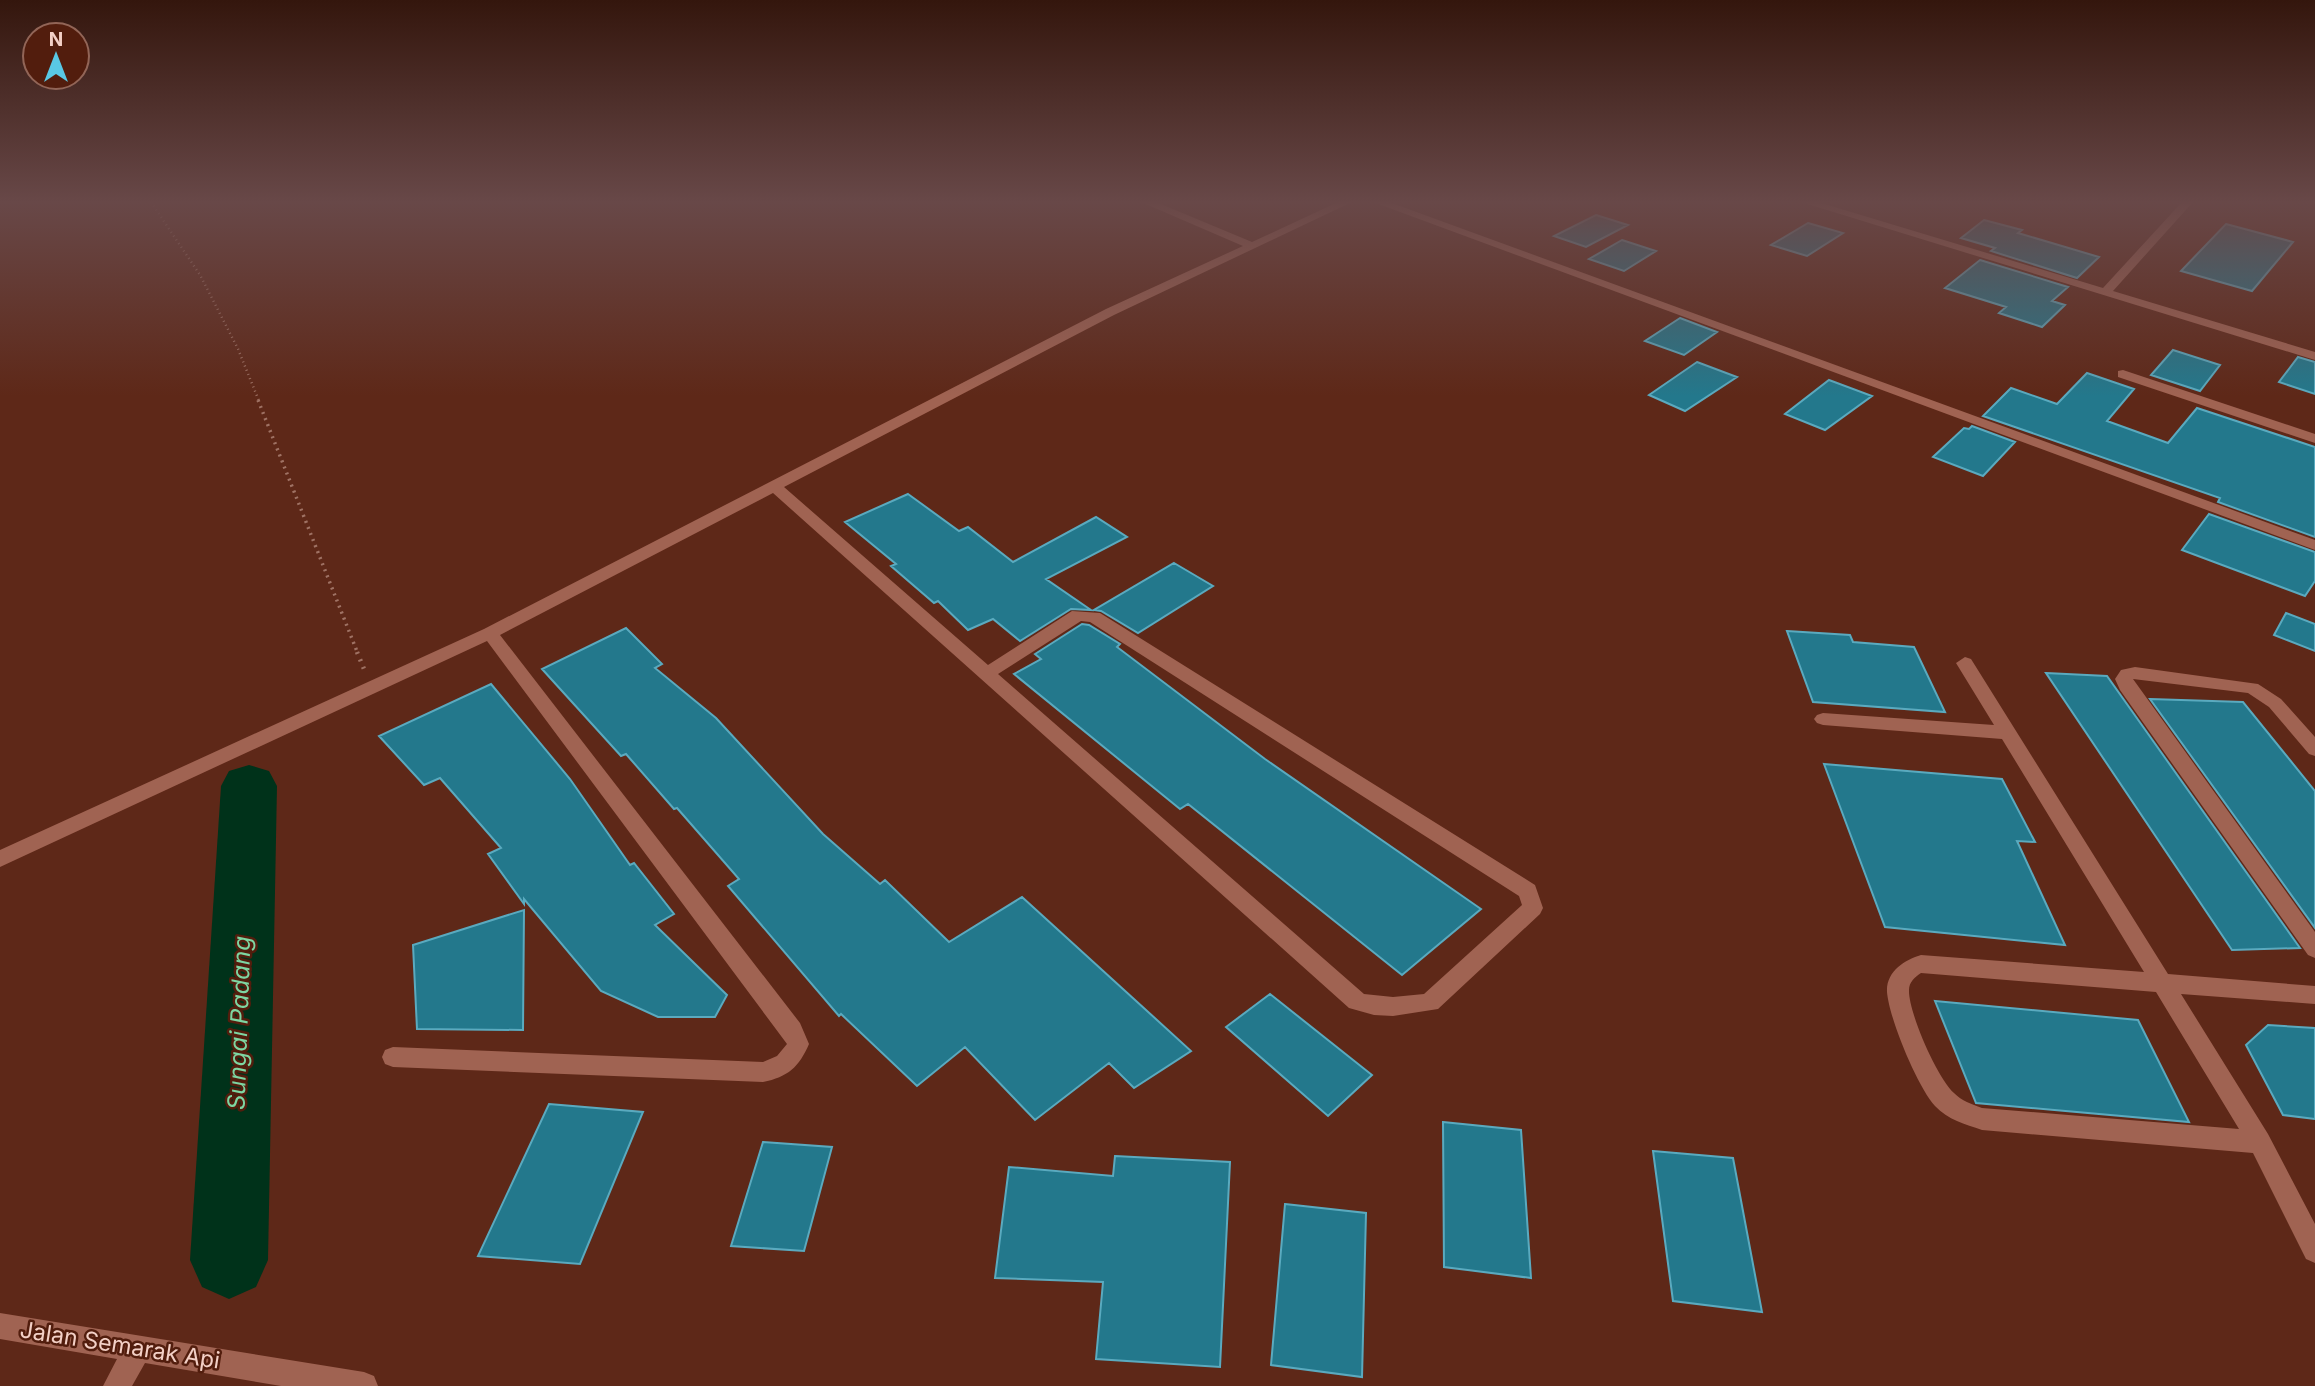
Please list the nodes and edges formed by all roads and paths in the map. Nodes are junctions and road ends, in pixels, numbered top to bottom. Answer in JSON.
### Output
{"nodes":[{"id":1,"x":194,"y":267,"type":"edge"},
{"id":2,"x":1208,"y":267,"type":"edge"},
{"id":3,"x":1555,"y":267,"type":"edge"},
{"id":4,"x":2022,"y":267,"type":"edge"},
{"id":5,"x":2129,"y":267,"type":"edge"},
{"id":6,"x":2106,"y":292,"type":"junction"},
{"id":7,"x":2315,"y":356,"type":"edge"},
{"id":8,"x":2123,"y":374,"type":"dead end"},
{"id":9,"x":2315,"y":439,"type":"edge"},
{"id":10,"x":774,"y":486,"type":"junction"},
{"id":11,"x":2315,"y":545,"type":"edge"},
{"id":12,"x":490,"y":633,"type":"junction"},
{"id":13,"x":1965,"y":663,"type":"dead end"},
{"id":14,"x":988,"y":673,"type":"junction"},
{"id":15,"x":371,"y":686,"type":"junction"},
{"id":16,"x":1823,"y":719,"type":"dead end"},
{"id":17,"x":2010,"y":733,"type":"junction"},
{"id":18,"x":2315,"y":749,"type":"edge"},
{"id":19,"x":0,"y":859,"type":"edge"},
{"id":20,"x":2315,"y":949,"type":"edge"},
{"id":21,"x":2165,"y":984,"type":"junction"},
{"id":22,"x":2315,"y":995,"type":"edge"},
{"id":23,"x":393,"y":1057,"type":"dead end"},
{"id":24,"x":2260,"y":1142,"type":"junction"},
{"id":25,"x":2315,"y":1250,"type":"edge"},
{"id":26,"x":0,"y":1326,"type":"edge"},
{"id":27,"x":139,"y":1347,"type":"junction"},
{"id":28,"x":117,"y":1386,"type":"edge"},
{"id":29,"x":364,"y":1386,"type":"edge"}],
"edges":[{"from":1,"to":15,"type":"path"},
{"from":2,"to":10,"type":"street"},
{"from":3,"to":11,"type":"street"},
{"from":4,"to":6,"type":"street"},
{"from":5,"to":6,"type":"street"},
{"from":6,"to":7,"type":"street"},
{"from":8,"to":9,"type":"street"},
{"from":10,"to":12,"type":"street"},
{"from":10,"to":14,"type":"street"},
{"from":12,"to":15,"type":"street"},
{"from":12,"to":23,"type":"street"},
{"from":13,"to":17,"type":"street"},
{"from":14,"to":14,"type":"street"},
{"from":15,"to":19,"type":"street"},
{"from":16,"to":17,"type":"street"},
{"from":17,"to":21,"type":"street"},
{"from":18,"to":20,"type":"street"},
{"from":21,"to":22,"type":"street"},
{"from":21,"to":24,"type":"street"},
{"from":21,"to":24,"type":"street"},
{"from":24,"to":25,"type":"street"},
{"from":26,"to":27,"type":"street","name":"Jalan Semarak Api"},
{"from":27,"to":28,"type":"street"},
{"from":27,"to":29,"type":"street","name":"Jalan Semarak Api"}]}
